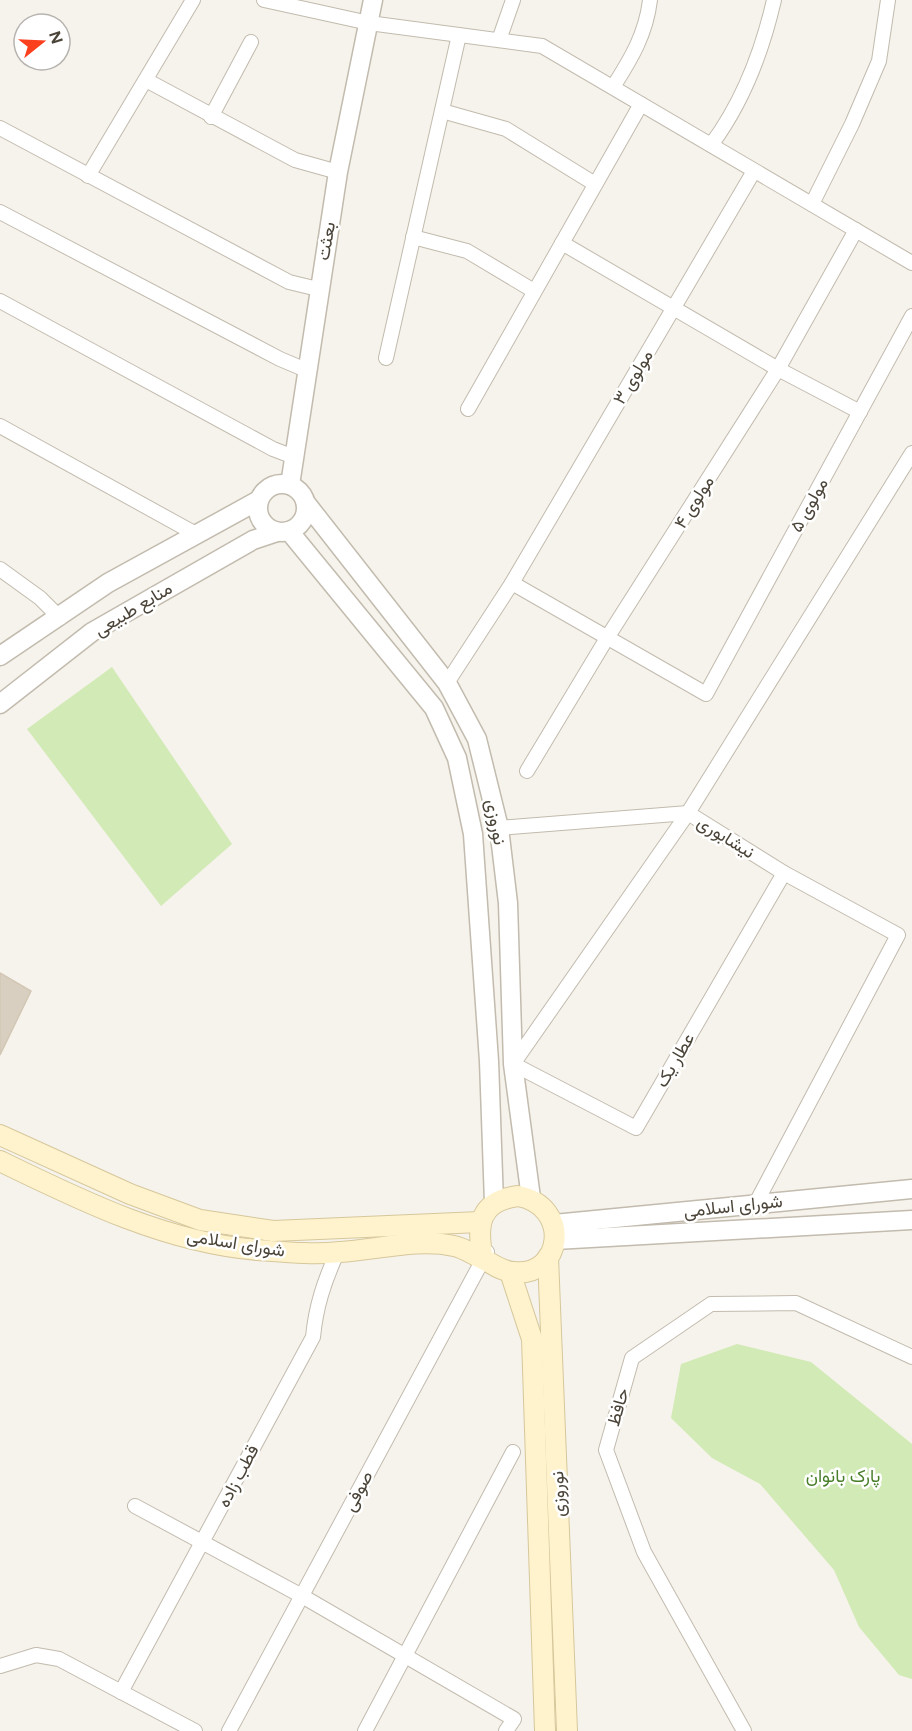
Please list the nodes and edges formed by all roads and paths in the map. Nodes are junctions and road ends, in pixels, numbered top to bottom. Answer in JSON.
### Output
{"nodes":[{"id":1,"x":193,"y":0,"type":"edge"},
{"id":2,"x":264,"y":0,"type":"edge"},
{"id":3,"x":373,"y":0,"type":"edge"},
{"id":4,"x":513,"y":0,"type":"edge"},
{"id":5,"x":650,"y":0,"type":"edge"},
{"id":6,"x":774,"y":0,"type":"edge"},
{"id":7,"x":888,"y":0,"type":"edge"},
{"id":8,"x":369,"y":23,"type":"junction"},
{"id":9,"x":459,"y":34,"type":"junction"},
{"id":10,"x":499,"y":40,"type":"junction"},
{"id":11,"x":251,"y":42,"type":"dead end"},
{"id":12,"x":146,"y":80,"type":"junction"},
{"id":13,"x":613,"y":87,"type":"junction"},
{"id":14,"x":641,"y":104,"type":"junction"},
{"id":15,"x":442,"y":111,"type":"junction"},
{"id":16,"x":211,"y":117,"type":"junction"},
{"id":17,"x":0,"y":128,"type":"edge"},
{"id":18,"x":711,"y":145,"type":"junction"},
{"id":19,"x":338,"y":171,"type":"junction"},
{"id":20,"x":754,"y":171,"type":"junction"},
{"id":21,"x":88,"y":176,"type":"junction"},
{"id":22,"x":595,"y":184,"type":"junction"},
{"id":23,"x":812,"y":204,"type":"junction"},
{"id":24,"x":0,"y":212,"type":"edge"},
{"id":25,"x":856,"y":230,"type":"junction"},
{"id":26,"x":414,"y":237,"type":"junction"},
{"id":27,"x":562,"y":243,"type":"junction"},
{"id":28,"x":912,"y":263,"type":"edge"},
{"id":29,"x":318,"y":289,"type":"junction"},
{"id":30,"x":534,"y":291,"type":"junction"},
{"id":31,"x":2,"y":307,"type":"edge"},
{"id":32,"x":674,"y":309,"type":"junction"},
{"id":33,"x":912,"y":316,"type":"edge"},
{"id":34,"x":386,"y":358,"type":"dead end"},
{"id":35,"x":778,"y":369,"type":"junction"},
{"id":36,"x":306,"y":370,"type":"junction"},
{"id":37,"x":468,"y":409,"type":"dead end"},
{"id":38,"x":860,"y":412,"type":"junction"},
{"id":39,"x":0,"y":426,"type":"edge"},
{"id":40,"x":912,"y":453,"type":"edge"},
{"id":41,"x":294,"y":457,"type":"junction"},
{"id":42,"x":290,"y":484,"type":"junction"},
{"id":43,"x":259,"y":500,"type":"junction"},
{"id":44,"x":306,"y":502,"type":"junction"},
{"id":45,"x":283,"y":532,"type":"junction"},
{"id":46,"x":194,"y":534,"type":"junction"},
{"id":47,"x":0,"y":569,"type":"edge"},
{"id":48,"x":512,"y":583,"type":"junction"},
{"id":49,"x":60,"y":618,"type":"junction"},
{"id":50,"x":607,"y":638,"type":"junction"},
{"id":51,"x":0,"y":656,"type":"edge"},
{"id":52,"x":447,"y":683,"type":"junction"},
{"id":53,"x":0,"y":704,"type":"edge"},
{"id":54,"x":527,"y":771,"type":"dead end"},
{"id":55,"x":688,"y":813,"type":"junction"},
{"id":56,"x":499,"y":828,"type":"junction"},
{"id":57,"x":784,"y":873,"type":"junction"},
{"id":58,"x":513,"y":1064,"type":"junction"},
{"id":59,"x":0,"y":1135,"type":"edge"},
{"id":60,"x":0,"y":1161,"type":"edge"},
{"id":61,"x":912,"y":1189,"type":"edge"},
{"id":62,"x":531,"y":1198,"type":"junction"},
{"id":63,"x":494,"y":1203,"type":"junction"},
{"id":64,"x":756,"y":1203,"type":"junction"},
{"id":65,"x":912,"y":1220,"type":"edge"},
{"id":66,"x":480,"y":1222,"type":"junction"},
{"id":67,"x":552,"y":1240,"type":"junction"},
{"id":68,"x":337,"y":1253,"type":"junction"},
{"id":69,"x":485,"y":1255,"type":"junction"},
{"id":70,"x":510,"y":1272,"type":"junction"},
{"id":71,"x":912,"y":1357,"type":"edge"},
{"id":72,"x":513,"y":1452,"type":"dead end"},
{"id":73,"x":135,"y":1506,"type":"dead end"},
{"id":74,"x":202,"y":1543,"type":"junction"},
{"id":75,"x":302,"y":1596,"type":"junction"},
{"id":76,"x":406,"y":1658,"type":"junction"},
{"id":77,"x":0,"y":1666,"type":"edge"},
{"id":78,"x":121,"y":1692,"type":"junction"},
{"id":79,"x":195,"y":1731,"type":"edge"},
{"id":80,"x":229,"y":1731,"type":"edge"},
{"id":81,"x":365,"y":1731,"type":"edge"},
{"id":82,"x":506,"y":1731,"type":"edge"},
{"id":83,"x":545,"y":1731,"type":"edge"},
{"id":84,"x":567,"y":1731,"type":"edge"},
{"id":85,"x":744,"y":1731,"type":"edge"}],
"edges":[{"from":1,"to":12,"type":"street"},
{"from":2,"to":8,"type":"street"},
{"from":3,"to":8,"type":"street","name":"بعثت"},
{"from":4,"to":10,"type":"street"},
{"from":5,"to":13,"type":"street"},
{"from":6,"to":18,"type":"street"},
{"from":7,"to":23,"type":"street"},
{"from":8,"to":9,"type":"street"},
{"from":8,"to":19,"type":"street","name":"بعثت"},
{"from":9,"to":10,"type":"street"},
{"from":9,"to":15,"type":"street"},
{"from":10,"to":13,"type":"street"},
{"from":11,"to":16,"type":"street"},
{"from":12,"to":16,"type":"street"},
{"from":12,"to":21,"type":"street"},
{"from":13,"to":14,"type":"street"},
{"from":14,"to":18,"type":"street"},
{"from":14,"to":22,"type":"street"},
{"from":15,"to":22,"type":"street"},
{"from":15,"to":26,"type":"street"},
{"from":16,"to":19,"type":"street"},
{"from":17,"to":21,"type":"street"},
{"from":18,"to":20,"type":"street"},
{"from":19,"to":29,"type":"street","name":"بعثت"},
{"from":20,"to":23,"type":"street"},
{"from":20,"to":32,"type":"street","name":"مولوی ۳"},
{"from":21,"to":29,"type":"street"},
{"from":22,"to":27,"type":"street"},
{"from":23,"to":25,"type":"street"},
{"from":24,"to":36,"type":"street"},
{"from":25,"to":28,"type":"street"},
{"from":25,"to":35,"type":"street","name":"مولوی ۴"},
{"from":26,"to":30,"type":"street"},
{"from":26,"to":34,"type":"street"},
{"from":27,"to":30,"type":"street"},
{"from":27,"to":32,"type":"street"},
{"from":29,"to":36,"type":"street","name":"بعثت"},
{"from":30,"to":37,"type":"street"},
{"from":31,"to":41,"type":"street"},
{"from":32,"to":35,"type":"street"},
{"from":32,"to":48,"type":"street","name":"مولوی ۳"},
{"from":33,"to":38,"type":"street","name":"مولوی ۵"},
{"from":35,"to":38,"type":"street"},
{"from":35,"to":50,"type":"street","name":"مولوی ۴"},
{"from":36,"to":41,"type":"street","name":"بعثت"},
{"from":38,"to":50,"type":"street","name":"مولوی ۵"},
{"from":39,"to":46,"type":"street"},
{"from":40,"to":55,"type":"street"},
{"from":41,"to":42,"type":"street","name":"بعثت"},
{"from":42,"to":43,"type":"street"},
{"from":42,"to":44,"type":"street"},
{"from":43,"to":45,"type":"street"},
{"from":43,"to":46,"type":"street","name":"منابع طبیعی"},
{"from":44,"to":45,"type":"street"},
{"from":44,"to":52,"type":"street","name":"نوروزی"},
{"from":45,"to":53,"type":"street","name":"منابع طبیعی"},
{"from":45,"to":63,"type":"street","name":"نوروزی"},
{"from":46,"to":49,"type":"street","name":"منابع طبیعی"},
{"from":47,"to":49,"type":"street"},
{"from":48,"to":50,"type":"street"},
{"from":48,"to":52,"type":"street","name":"مولوی ۳"},
{"from":49,"to":51,"type":"street","name":"منابع طبیعی"},
{"from":50,"to":54,"type":"street","name":"مولوی ۴"},
{"from":52,"to":56,"type":"street","name":"نوروزی"},
{"from":55,"to":56,"type":"street","name":"نیشابوری"},
{"from":55,"to":57,"type":"street","name":"نیشابوری"},
{"from":55,"to":58,"type":"street"},
{"from":56,"to":58,"type":"street","name":"نوروزی"},
{"from":57,"to":58,"type":"street","name":"عطار یک"},
{"from":57,"to":64,"type":"street","name":"نیشابوری"},
{"from":58,"to":62,"type":"street","name":"نوروزی"},
{"from":59,"to":66,"type":"main road","name":"شورای اسلامی"},
{"from":60,"to":68,"type":"main road","name":"شورای اسلامی"},
{"from":61,"to":64,"type":"street","name":"شورای اسلامی"},
{"from":62,"to":63,"type":"main road"},
{"from":62,"to":67,"type":"main road"},
{"from":63,"to":66,"type":"main road"},
{"from":64,"to":67,"type":"street","name":"شورای اسلامی"},
{"from":65,"to":67,"type":"street","name":"شورای اسلامی"},
{"from":66,"to":69,"type":"main road"},
{"from":67,"to":70,"type":"main road"},
{"from":67,"to":84,"type":"main road","name":"نوروزی"},
{"from":68,"to":69,"type":"main road","name":"شورای اسلامی"},
{"from":68,"to":74,"type":"street","name":"قطب زاده"},
{"from":69,"to":70,"type":"main road"},
{"from":69,"to":75,"type":"street","name":"صوفی"},
{"from":70,"to":83,"type":"main road","name":"نوروزی"},
{"from":71,"to":85,"type":"street","name":"حافظ"},
{"from":72,"to":76,"type":"street"},
{"from":73,"to":74,"type":"street"},
{"from":74,"to":75,"type":"street"},
{"from":74,"to":78,"type":"street","name":"قطب زاده"},
{"from":75,"to":76,"type":"street"},
{"from":75,"to":80,"type":"street","name":"صوفی"},
{"from":76,"to":81,"type":"street"},
{"from":76,"to":82,"type":"street"},
{"from":77,"to":78,"type":"street"},
{"from":78,"to":79,"type":"street"}]}
